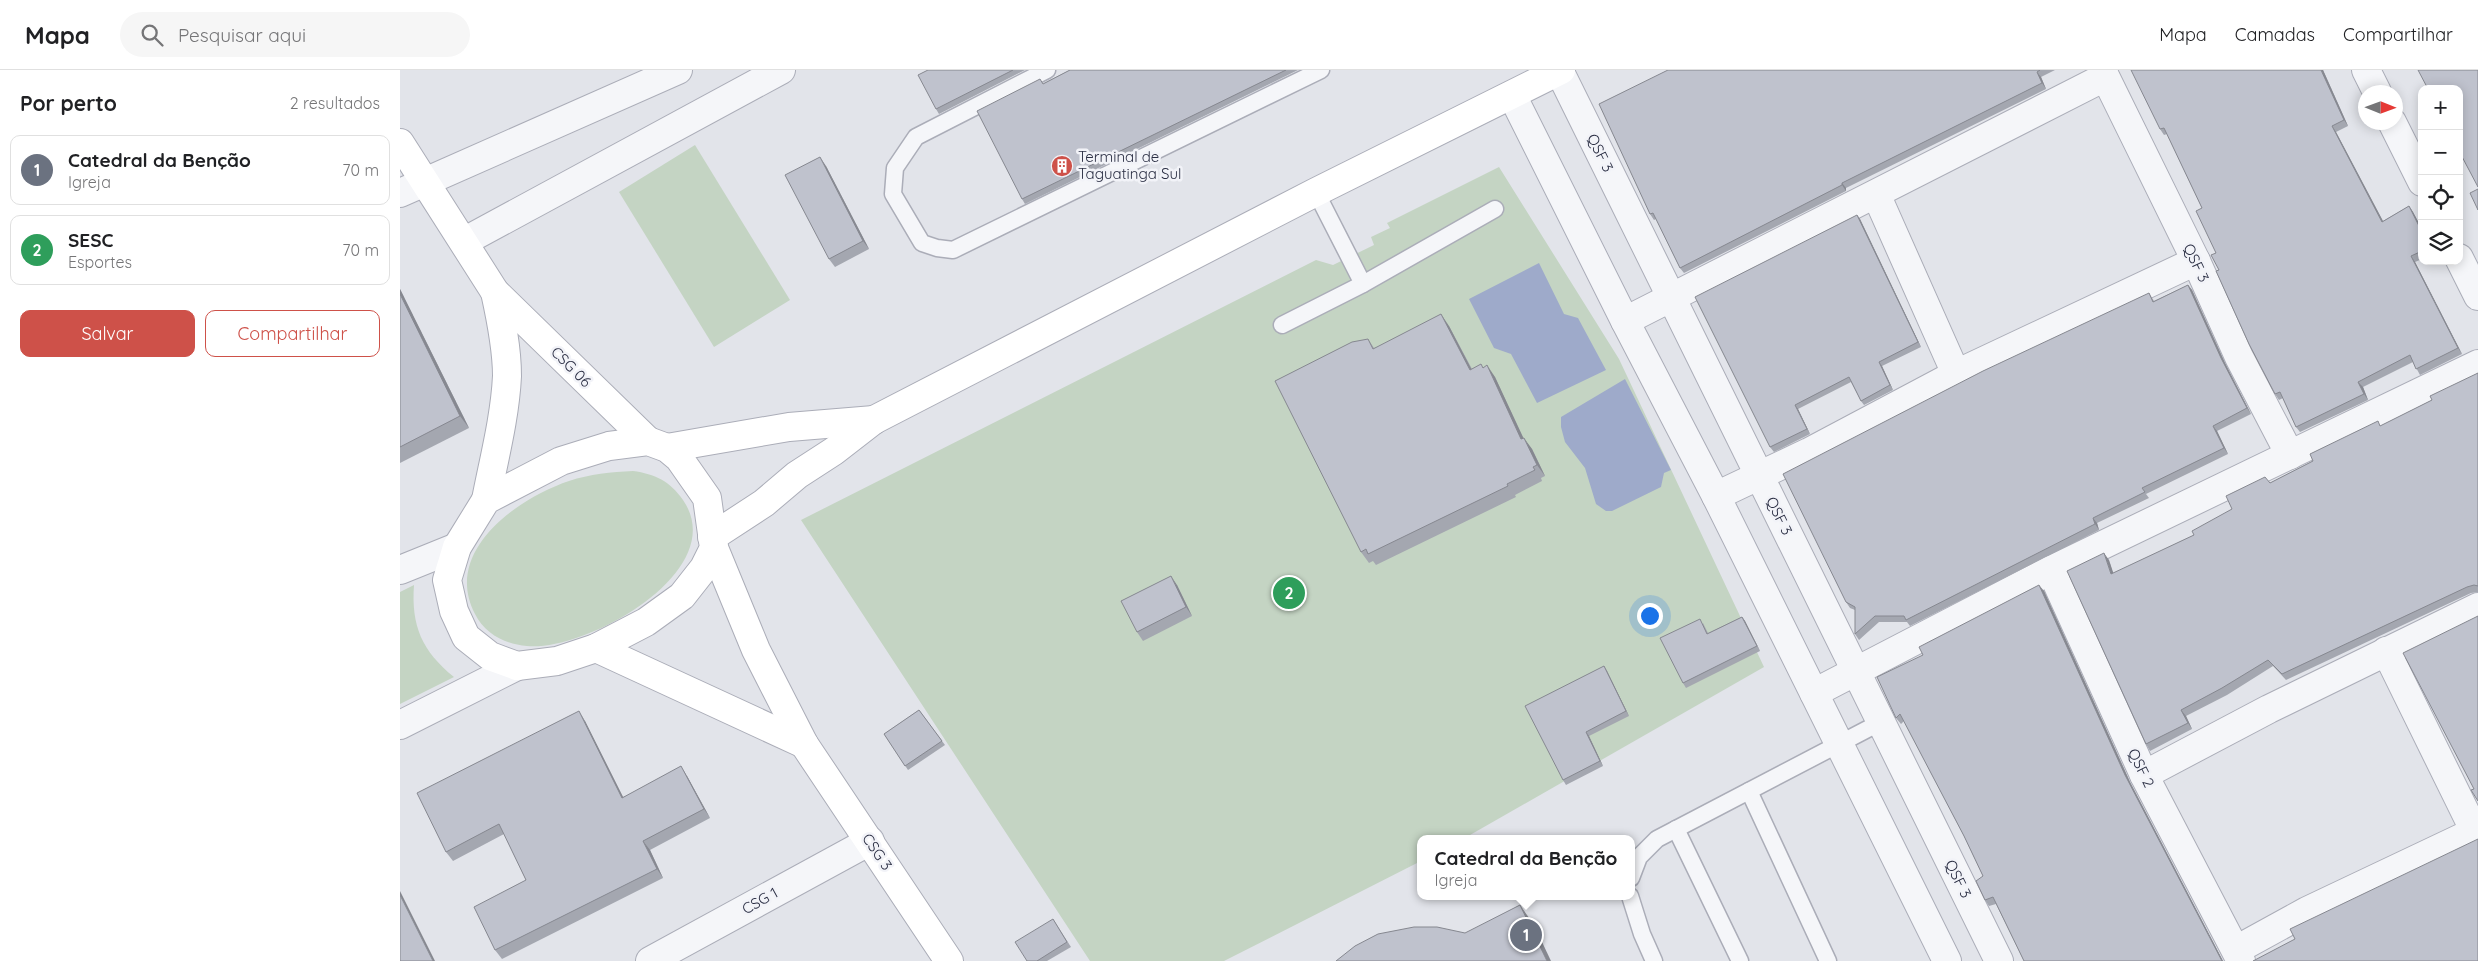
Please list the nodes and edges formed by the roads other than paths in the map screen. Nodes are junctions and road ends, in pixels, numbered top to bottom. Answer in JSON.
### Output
{"nodes":[{"id":1,"x":678,"y":70,"type":"edge"},
{"id":2,"x":782,"y":70,"type":"edge"},
{"id":3,"x":1047,"y":70,"type":"edge"},
{"id":4,"x":1321,"y":70,"type":"edge"},
{"id":5,"x":1560,"y":70,"type":"edge"},
{"id":6,"x":2366,"y":70,"type":"edge"},
{"id":7,"x":2104,"y":74,"type":"edge"},
{"id":8,"x":2374,"y":85,"type":"edge"},
{"id":9,"x":1512,"y":95,"type":"junction"},
{"id":10,"x":2396,"y":130,"type":"edge"},
{"id":11,"x":400,"y":143,"type":"edge"},
{"id":12,"x":2418,"y":175,"type":"edge"},
{"id":13,"x":426,"y":181,"type":"junction"},
{"id":14,"x":1316,"y":192,"type":"junction"},
{"id":15,"x":400,"y":193,"type":"edge"},
{"id":16,"x":1876,"y":194,"type":"junction"},
{"id":17,"x":1496,"y":209,"type":"dead end"},
{"id":18,"x":465,"y":241,"type":"junction"},
{"id":19,"x":2196,"y":261,"type":"junction"},
{"id":20,"x":2462,"y":265,"type":"edge"},
{"id":21,"x":1363,"y":284,"type":"junction"},
{"id":22,"x":495,"y":292,"type":"junction"},
{"id":23,"x":2478,"y":296,"type":"edge"},
{"id":24,"x":1671,"y":298,"type":"junction"},
{"id":25,"x":1625,"y":321,"type":"junction"},
{"id":26,"x":1282,"y":325,"type":"dead end"},
{"id":27,"x":2478,"y":364,"type":"edge"},
{"id":28,"x":1956,"y":374,"type":"junction"},
{"id":29,"x":874,"y":420,"type":"junction"},
{"id":30,"x":657,"y":444,"type":"junction"},
{"id":31,"x":2290,"y":455,"type":"junction"},
{"id":32,"x":1759,"y":476,"type":"junction"},
{"id":33,"x":1716,"y":496,"type":"junction"},
{"id":34,"x":486,"y":500,"type":"junction"},
{"id":35,"x":713,"y":542,"type":"junction"},
{"id":36,"x":456,"y":547,"type":"junction"},
{"id":37,"x":400,"y":570,"type":"edge"},
{"id":38,"x":2051,"y":570,"type":"junction"},
{"id":39,"x":2478,"y":607,"type":"edge"},
{"id":40,"x":596,"y":648,"type":"junction"},
{"id":41,"x":2386,"y":651,"type":"junction"},
{"id":42,"x":517,"y":666,"type":"junction"},
{"id":43,"x":1856,"y":672,"type":"junction"},
{"id":44,"x":1814,"y":693,"type":"junction"},
{"id":45,"x":1881,"y":722,"type":"junction"},
{"id":46,"x":400,"y":725,"type":"edge"},
{"id":47,"x":1839,"y":743,"type":"junction"},
{"id":48,"x":804,"y":744,"type":"junction"},
{"id":49,"x":2144,"y":775,"type":"junction"},
{"id":50,"x":1749,"y":791,"type":"junction"},
{"id":51,"x":1676,"y":829,"type":"junction"},
{"id":52,"x":2477,"y":831,"type":"edge"},
{"id":53,"x":870,"y":841,"type":"junction"},
{"id":54,"x":1635,"y":866,"type":"edge"},
{"id":55,"x":1631,"y":900,"type":"edge"},
{"id":56,"x":2238,"y":956,"type":"edge"},
{"id":57,"x":650,"y":961,"type":"edge"},
{"id":58,"x":949,"y":961,"type":"edge"},
{"id":59,"x":1654,"y":961,"type":"edge"},
{"id":60,"x":1740,"y":961,"type":"edge"},
{"id":61,"x":1828,"y":961,"type":"edge"},
{"id":62,"x":1947,"y":961,"type":"edge"},
{"id":63,"x":1998,"y":961,"type":"edge"}],
"edges":[{"from":1,"to":13,"type":"street"},
{"from":2,"to":18,"type":"street"},
{"from":3,"to":4,"type":"lane"},
{"from":5,"to":9,"type":"street"},
{"from":5,"to":24,"type":"street","name":"QSF 3"},
{"from":6,"to":8,"type":"street"},
{"from":7,"to":16,"type":"street"},
{"from":7,"to":19,"type":"street","name":"QSF 3"},
{"from":9,"to":14,"type":"street"},
{"from":9,"to":25,"type":"street"},
{"from":10,"to":12,"type":"street"},
{"from":11,"to":13,"type":"street","name":"CSG 06"},
{"from":13,"to":15,"type":"street"},
{"from":13,"to":18,"type":"street","name":"CSG 06"},
{"from":14,"to":21,"type":"lane"},
{"from":14,"to":29,"type":"street"},
{"from":16,"to":24,"type":"street"},
{"from":16,"to":28,"type":"street"},
{"from":17,"to":21,"type":"lane"},
{"from":18,"to":22,"type":"street","name":"CSG 06"},
{"from":19,"to":28,"type":"street"},
{"from":19,"to":31,"type":"street","name":"QSF 3"},
{"from":20,"to":23,"type":"street"},
{"from":21,"to":26,"type":"lane"},
{"from":22,"to":30,"type":"street","name":"CSG 06"},
{"from":22,"to":34,"type":"street","name":"CSG 06"},
{"from":24,"to":25,"type":"street"},
{"from":24,"to":32,"type":"street","name":"QSF 3"},
{"from":25,"to":33,"type":"street"},
{"from":27,"to":31,"type":"street"},
{"from":28,"to":32,"type":"street"},
{"from":29,"to":30,"type":"street"},
{"from":29,"to":35,"type":"street"},
{"from":30,"to":34,"type":"street"},
{"from":30,"to":35,"type":"street","name":"CSG 06"},
{"from":31,"to":38,"type":"street"},
{"from":32,"to":33,"type":"street"},
{"from":32,"to":43,"type":"street","name":"QSF 3"},
{"from":33,"to":44,"type":"street"},
{"from":34,"to":36,"type":"street"},
{"from":35,"to":40,"type":"street"},
{"from":35,"to":48,"type":"street","name":"CSG 3"},
{"from":36,"to":37,"type":"street"},
{"from":36,"to":42,"type":"street"},
{"from":38,"to":43,"type":"street"},
{"from":38,"to":49,"type":"street","name":"QSF 2"},
{"from":39,"to":41,"type":"street"},
{"from":40,"to":42,"type":"street"},
{"from":40,"to":48,"type":"street"},
{"from":41,"to":49,"type":"street"},
{"from":41,"to":52,"type":"street"},
{"from":42,"to":46,"type":"street"},
{"from":43,"to":44,"type":"street"},
{"from":43,"to":45,"type":"street","name":"QSF 3"},
{"from":44,"to":47,"type":"street"},
{"from":45,"to":47,"type":"lane"},
{"from":45,"to":63,"type":"street","name":"QSF 3"},
{"from":47,"to":50,"type":"lane"},
{"from":47,"to":62,"type":"street"},
{"from":48,"to":53,"type":"street","name":"CSG 3"},
{"from":49,"to":56,"type":"street","name":"QSF 2"},
{"from":50,"to":51,"type":"lane"},
{"from":50,"to":61,"type":"lane"},
{"from":51,"to":54,"type":"lane"},
{"from":51,"to":60,"type":"lane"},
{"from":52,"to":56,"type":"street"},
{"from":53,"to":57,"type":"street","name":"CSG 1"},
{"from":53,"to":58,"type":"street","name":"CSG 3"},
{"from":55,"to":59,"type":"lane"}]}
